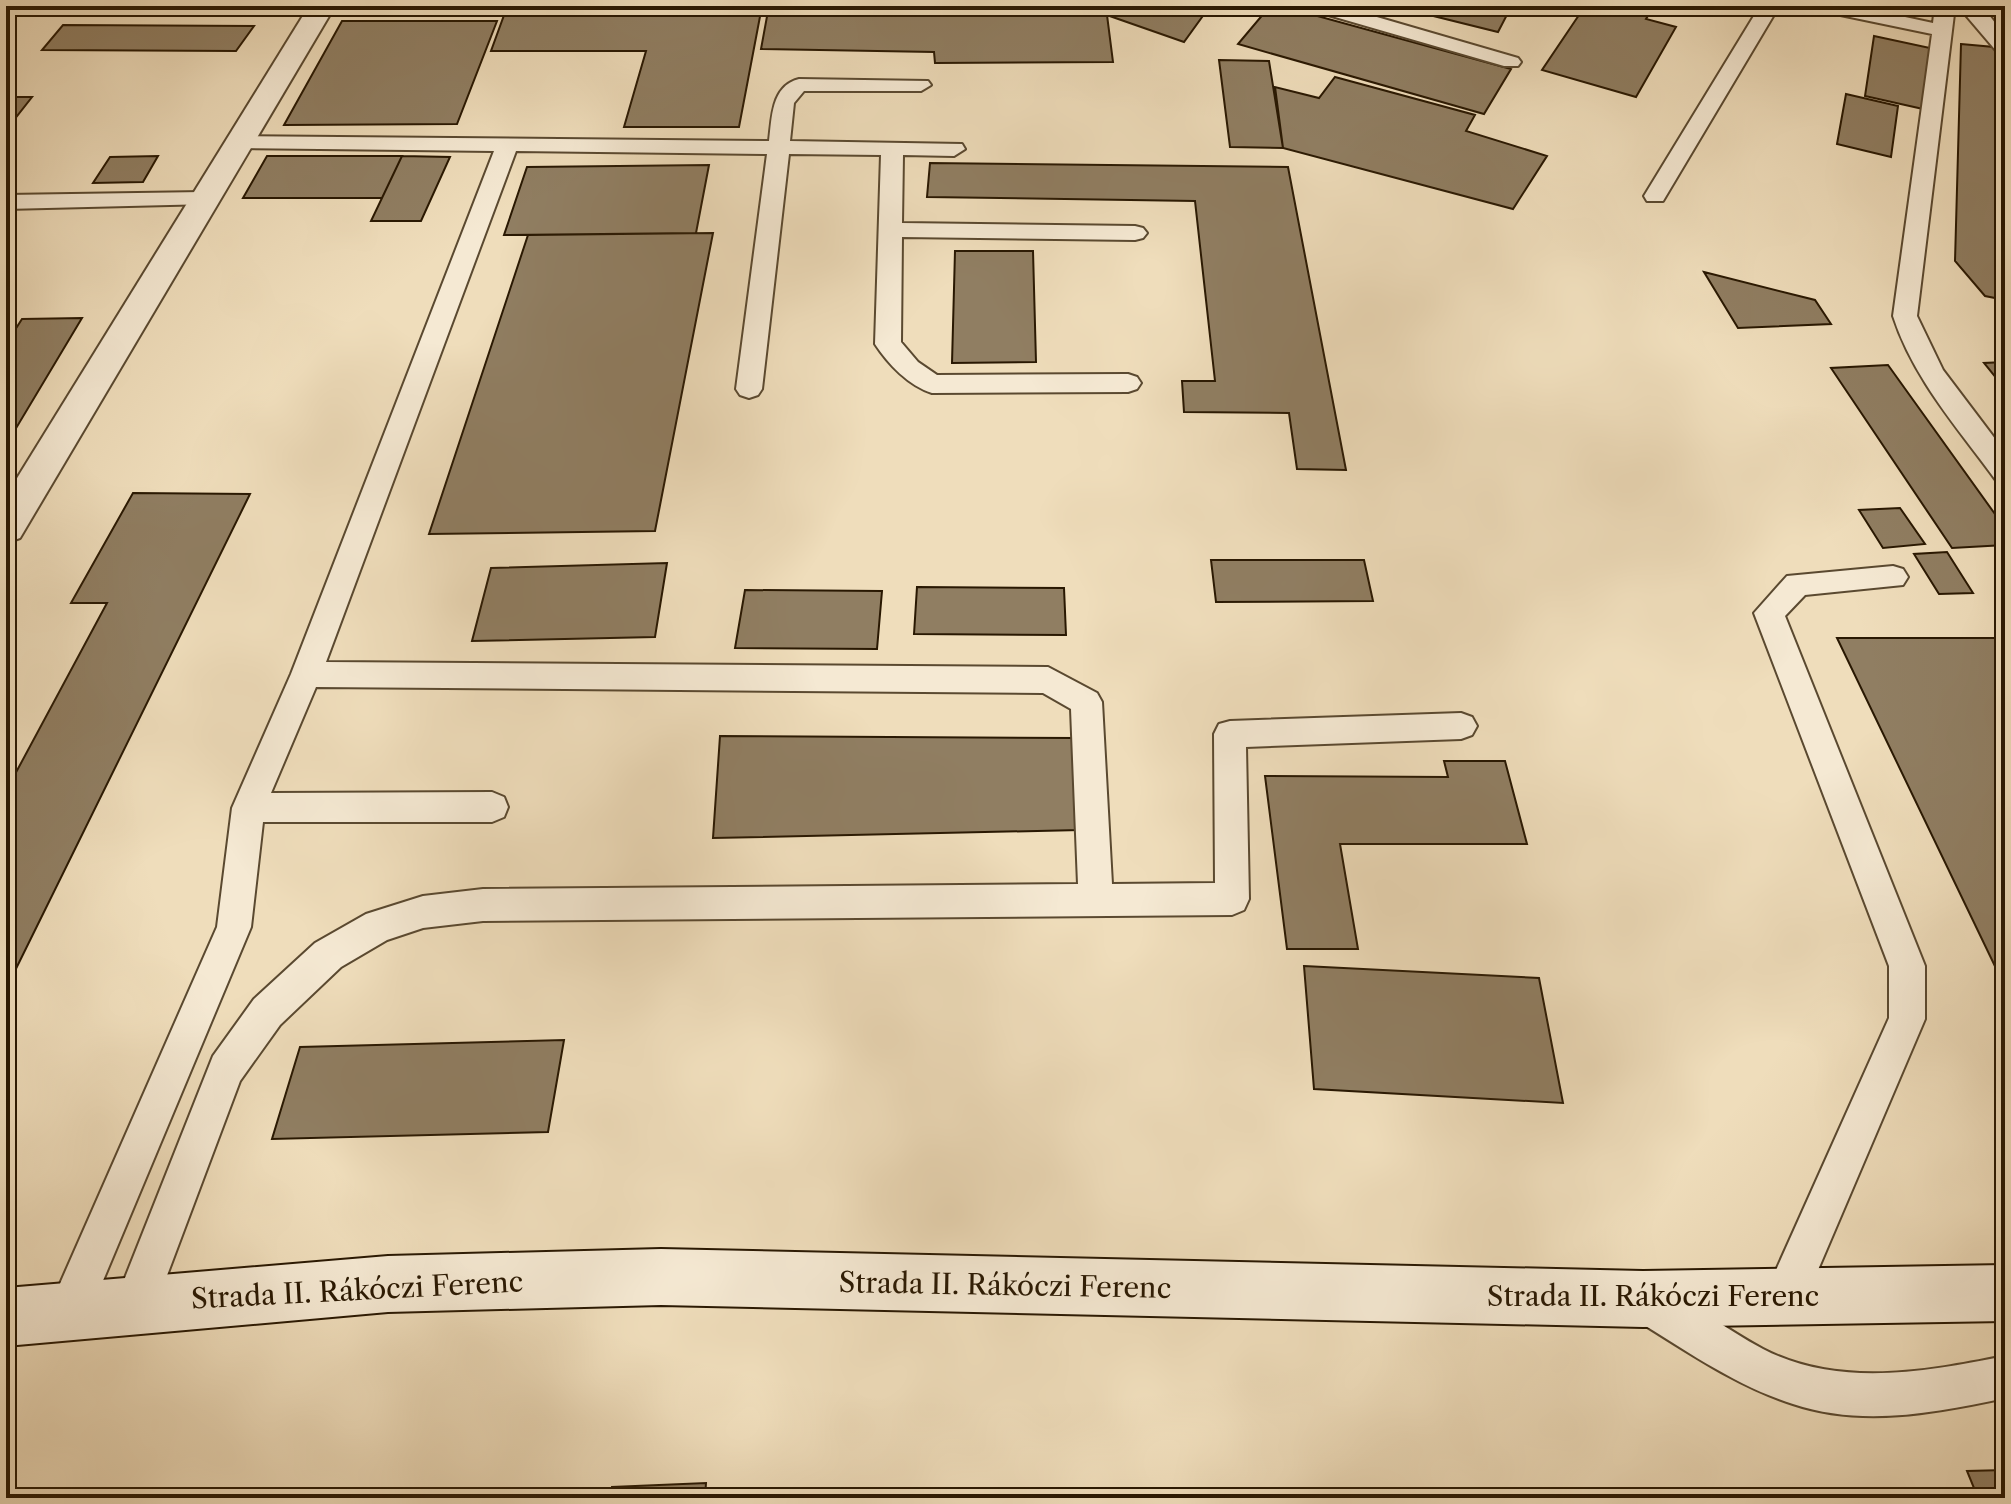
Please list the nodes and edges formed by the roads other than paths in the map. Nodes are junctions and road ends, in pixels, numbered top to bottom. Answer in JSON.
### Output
{"nodes":[{"id":1,"x":322,"y":6,"type":"edge"},
{"id":2,"x":1318,"y":6,"type":"edge"},
{"id":3,"x":1773,"y":6,"type":"edge"},
{"id":4,"x":1826,"y":6,"type":"edge"},
{"id":5,"x":1945,"y":6,"type":"edge"},
{"id":6,"x":1968,"y":6,"type":"edge"},
{"id":7,"x":1940,"y":30,"type":"junction"},
{"id":8,"x":2005,"y":49,"type":"edge"},
{"id":9,"x":1511,"y":62,"type":"dead end"},
{"id":10,"x":921,"y":85,"type":"dead end"},
{"id":11,"x":238,"y":142,"type":"junction"},
{"id":12,"x":508,"y":144,"type":"junction"},
{"id":13,"x":777,"y":147,"type":"junction"},
{"id":14,"x":892,"y":148,"type":"junction"},
{"id":15,"x":954,"y":149,"type":"dead end"},
{"id":16,"x":1655,"y":196,"type":"dead end"},
{"id":17,"x":203,"y":199,"type":"junction"},
{"id":18,"x":6,"y":202,"type":"edge"},
{"id":19,"x":891,"y":230,"type":"junction"},
{"id":20,"x":1135,"y":233,"type":"dead end"},
{"id":21,"x":1128,"y":383,"type":"dead end"},
{"id":22,"x":749,"y":389,"type":"dead end"},
{"id":23,"x":2005,"y":472,"type":"edge"},
{"id":24,"x":6,"y":528,"type":"edge"},
{"id":25,"x":1893,"y":577,"type":"dead end"},
{"id":26,"x":306,"y":674,"type":"junction"},
{"id":27,"x":1461,"y":726,"type":"dead end"},
{"id":28,"x":492,"y":807,"type":"dead end"},
{"id":29,"x":248,"y":808,"type":"junction"},
{"id":30,"x":1096,"y":900,"type":"junction"},
{"id":31,"x":2005,"y":1293,"type":"edge"},
{"id":32,"x":1785,"y":1297,"type":"junction"},
{"id":33,"x":1643,"y":1299,"type":"junction"},
{"id":34,"x":136,"y":1303,"type":"junction"},
{"id":35,"x":69,"y":1311,"type":"junction"},
{"id":36,"x":6,"y":1317,"type":"edge"},
{"id":37,"x":2005,"y":1377,"type":"edge"}],
"edges":[{"from":1,"to":11,"type":"main road"},
{"from":2,"to":9,"type":"lane"},
{"from":3,"to":16,"type":"lane"},
{"from":4,"to":7,"type":"lane"},
{"from":5,"to":7,"type":"lane"},
{"from":6,"to":8,"type":"lane"},
{"from":7,"to":23,"type":"lane"},
{"from":10,"to":13,"type":"lane"},
{"from":11,"to":12,"type":"lane"},
{"from":11,"to":17,"type":"main road"},
{"from":12,"to":13,"type":"lane"},
{"from":12,"to":26,"type":"lane"},
{"from":13,"to":14,"type":"lane"},
{"from":13,"to":22,"type":"lane"},
{"from":14,"to":15,"type":"lane"},
{"from":14,"to":19,"type":"lane"},
{"from":17,"to":18,"type":"lane"},
{"from":17,"to":24,"type":"main road"},
{"from":19,"to":20,"type":"lane"},
{"from":19,"to":21,"type":"lane"},
{"from":25,"to":32,"type":"lane"},
{"from":26,"to":29,"type":"lane"},
{"from":26,"to":30,"type":"lane"},
{"from":27,"to":30,"type":"lane"},
{"from":28,"to":29,"type":"lane"},
{"from":29,"to":35,"type":"lane"},
{"from":30,"to":34,"type":"lane"},
{"from":31,"to":32,"type":"main road","name":"Strada II. Rákóczi Ferenc"},
{"from":32,"to":33,"type":"main road","name":"Strada II. Rákóczi Ferenc"},
{"from":33,"to":34,"type":"main road","name":"Strada II. Rákóczi Ferenc"},
{"from":33,"to":37,"type":"lane"},
{"from":34,"to":35,"type":"main road","name":"Strada II. Rákóczi Ferenc"},
{"from":35,"to":36,"type":"main road","name":"Strada II. Rákóczi Ferenc"}]}
